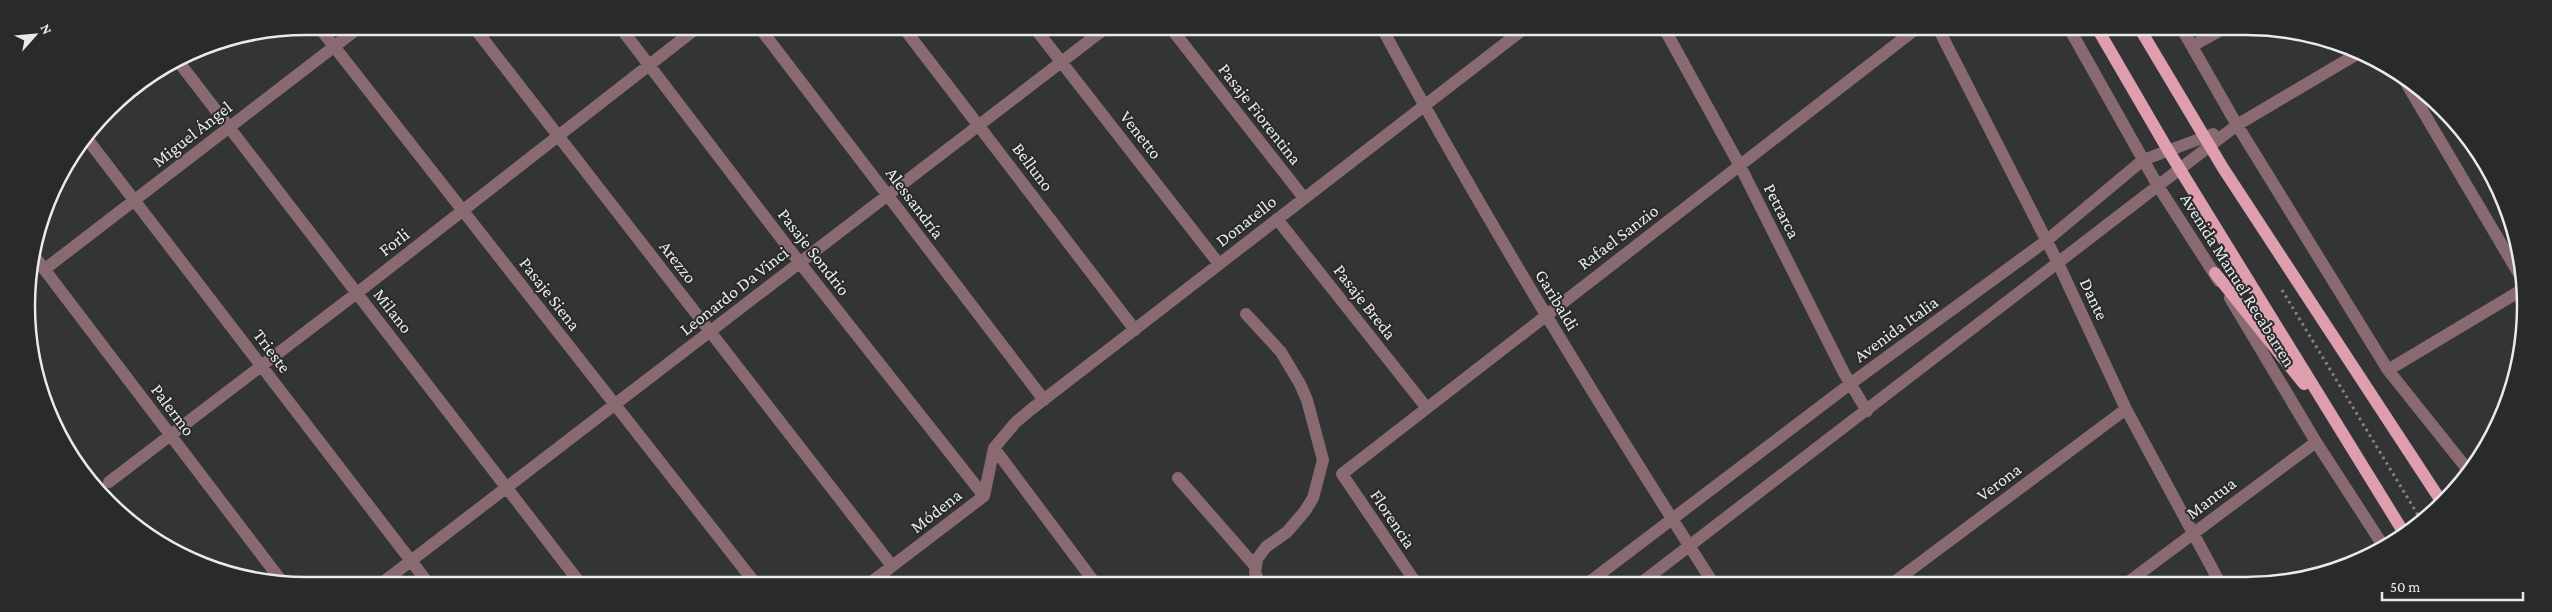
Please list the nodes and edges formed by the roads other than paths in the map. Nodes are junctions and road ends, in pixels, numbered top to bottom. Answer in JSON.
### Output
{"nodes":[{"id":1,"x":325,"y":35,"type":"edge"},
{"id":2,"x":349,"y":35,"type":"edge"},
{"id":3,"x":480,"y":35,"type":"edge"},
{"id":4,"x":626,"y":35,"type":"edge"},
{"id":5,"x":688,"y":35,"type":"edge"},
{"id":6,"x":765,"y":35,"type":"edge"},
{"id":7,"x":909,"y":35,"type":"edge"},
{"id":8,"x":1040,"y":35,"type":"edge"},
{"id":9,"x":1097,"y":35,"type":"edge"},
{"id":10,"x":1176,"y":35,"type":"edge"},
{"id":11,"x":1386,"y":35,"type":"edge"},
{"id":12,"x":1516,"y":35,"type":"edge"},
{"id":13,"x":1668,"y":35,"type":"edge"},
{"id":14,"x":1908,"y":35,"type":"edge"},
{"id":15,"x":1942,"y":35,"type":"edge"},
{"id":16,"x":2072,"y":35,"type":"edge"},
{"id":17,"x":2101,"y":35,"type":"edge"},
{"id":18,"x":2144,"y":35,"type":"edge"},
{"id":19,"x":2186,"y":35,"type":"edge"},
{"id":20,"x":2212,"y":35,"type":"edge"},
{"id":21,"x":2192,"y":46,"type":"junction"},
{"id":22,"x":334,"y":47,"type":"junction"},
{"id":23,"x":2352,"y":57,"type":"edge"},
{"id":24,"x":1062,"y":62,"type":"junction"},
{"id":25,"x":181,"y":65,"type":"edge"},
{"id":26,"x":649,"y":65,"type":"junction"},
{"id":27,"x":2411,"y":91,"type":"edge"},
{"id":28,"x":1424,"y":106,"type":"junction"},
{"id":29,"x":979,"y":125,"type":"junction"},
{"id":30,"x":2237,"y":125,"type":"junction"},
{"id":31,"x":229,"y":127,"type":"junction"},
{"id":32,"x":558,"y":136,"type":"junction"},
{"id":33,"x":2206,"y":142,"type":"junction"},
{"id":34,"x":90,"y":143,"type":"edge"},
{"id":35,"x":2168,"y":150,"type":"junction"},
{"id":36,"x":2143,"y":160,"type":"junction"},
{"id":37,"x":1740,"y":166,"type":"junction"},
{"id":38,"x":2180,"y":170,"type":"junction"},
{"id":39,"x":2158,"y":186,"type":"junction"},
{"id":40,"x":888,"y":196,"type":"junction"},
{"id":41,"x":1304,"y":198,"type":"junction"},
{"id":42,"x":134,"y":200,"type":"junction"},
{"id":43,"x":462,"y":210,"type":"junction"},
{"id":44,"x":1277,"y":219,"type":"junction"},
{"id":45,"x":2046,"y":241,"type":"junction"},
{"id":46,"x":39,"y":261,"type":"edge"},
{"id":47,"x":800,"y":263,"type":"junction"},
{"id":48,"x":1219,"y":264,"type":"junction"},
{"id":49,"x":2058,"y":264,"type":"junction"},
{"id":50,"x":2514,"y":266,"type":"edge"},
{"id":51,"x":45,"y":269,"type":"junction"},
{"id":52,"x":2215,"y":273,"type":"junction"},
{"id":53,"x":357,"y":293,"type":"junction"},
{"id":54,"x":2516,"y":293,"type":"edge"},
{"id":55,"x":1246,"y":314,"type":"dead end"},
{"id":56,"x":1545,"y":314,"type":"junction"},
{"id":57,"x":1134,"y":330,"type":"junction"},
{"id":58,"x":710,"y":332,"type":"junction"},
{"id":59,"x":261,"y":366,"type":"junction"},
{"id":60,"x":2388,"y":370,"type":"junction"},
{"id":61,"x":1850,"y":384,"type":"junction"},
{"id":62,"x":1044,"y":400,"type":"junction"},
{"id":63,"x":615,"y":405,"type":"junction"},
{"id":64,"x":1426,"y":407,"type":"junction"},
{"id":65,"x":2126,"y":409,"type":"junction"},
{"id":66,"x":1867,"y":410,"type":"junction"},
{"id":67,"x":2337,"y":425,"type":"junction"},
{"id":68,"x":170,"y":436,"type":"junction"},
{"id":69,"x":2316,"y":442,"type":"junction"},
{"id":70,"x":994,"y":448,"type":"junction"},
{"id":71,"x":2465,"y":466,"type":"edge"},
{"id":72,"x":1342,"y":474,"type":"joint"},
{"id":73,"x":1178,"y":478,"type":"dead end"},
{"id":74,"x":109,"y":482,"type":"dead end"},
{"id":75,"x":507,"y":488,"type":"junction"},
{"id":76,"x":984,"y":496,"type":"junction"},
{"id":77,"x":2439,"y":497,"type":"edge"},
{"id":78,"x":1671,"y":518,"type":"junction"},
{"id":79,"x":2401,"y":528,"type":"edge"},
{"id":80,"x":2195,"y":533,"type":"junction"},
{"id":81,"x":2381,"y":542,"type":"edge"},
{"id":82,"x":1689,"y":546,"type":"junction"},
{"id":83,"x":411,"y":562,"type":"junction"},
{"id":84,"x":892,"y":566,"type":"junction"},
{"id":85,"x":1255,"y":566,"type":"junction"},
{"id":86,"x":277,"y":575,"type":"edge"},
{"id":87,"x":390,"y":577,"type":"edge"},
{"id":88,"x":423,"y":577,"type":"edge"},
{"id":89,"x":575,"y":577,"type":"edge"},
{"id":90,"x":750,"y":577,"type":"edge"},
{"id":91,"x":878,"y":577,"type":"edge"},
{"id":92,"x":1090,"y":577,"type":"edge"},
{"id":93,"x":1258,"y":577,"type":"edge"},
{"id":94,"x":1412,"y":577,"type":"edge"},
{"id":95,"x":1596,"y":577,"type":"edge"},
{"id":96,"x":1649,"y":577,"type":"edge"},
{"id":97,"x":1709,"y":577,"type":"edge"},
{"id":98,"x":1901,"y":577,"type":"edge"},
{"id":99,"x":2135,"y":577,"type":"edge"},
{"id":100,"x":2217,"y":577,"type":"edge"}],
"edges":[{"from":1,"to":22,"type":"street","name":"Pasaje Siena"},
{"from":2,"to":22,"type":"street","name":"Miguel Ángel"},
{"from":3,"to":32,"type":"street","name":"Arezzo"},
{"from":4,"to":26,"type":"street","name":"Pasaje Sondrio"},
{"from":5,"to":26,"type":"street","name":"Forli"},
{"from":6,"to":40,"type":"street","name":"Alessandría"},
{"from":7,"to":29,"type":"street","name":"Belluno"},
{"from":8,"to":24,"type":"street","name":"Venetto"},
{"from":9,"to":24,"type":"street","name":"Leonardo Da Vinci"},
{"from":10,"to":41,"type":"street","name":"Pasaje Fiorentina"},
{"from":11,"to":28,"type":"street","name":"Garibaldi"},
{"from":12,"to":28,"type":"street","name":"Donatello"},
{"from":13,"to":37,"type":"street","name":"Petrarca"},
{"from":14,"to":37,"type":"street","name":"Rafael Sanzio"},
{"from":15,"to":45,"type":"street","name":"Dante"},
{"from":16,"to":36,"type":"street","name":"Avenida Manuel Recabarren"},
{"from":17,"to":35,"type":"main road","name":"Avenida Manuel Recabarren"},
{"from":18,"to":33,"type":"main road"},
{"from":19,"to":21,"type":"street"},
{"from":20,"to":21,"type":"street"},
{"from":21,"to":30,"type":"street"},
{"from":22,"to":31,"type":"street","name":"Miguel Ángel"},
{"from":22,"to":43,"type":"street","name":"Pasaje Siena"},
{"from":23,"to":30,"type":"street","name":"Avenida Italia"},
{"from":24,"to":29,"type":"street","name":"Leonardo Da Vinci"},
{"from":24,"to":48,"type":"street","name":"Venetto"},
{"from":25,"to":31,"type":"street","name":"Milano"},
{"from":26,"to":32,"type":"street","name":"Forli"},
{"from":26,"to":47,"type":"street","name":"Pasaje Sondrio"},
{"from":27,"to":50,"type":"street"},
{"from":28,"to":41,"type":"street","name":"Donatello"},
{"from":28,"to":56,"type":"street","name":"Garibaldi"},
{"from":29,"to":40,"type":"street","name":"Leonardo Da Vinci"},
{"from":29,"to":57,"type":"street","name":"Belluno"},
{"from":30,"to":33,"type":"street","name":"Avenida Italia"},
{"from":30,"to":60,"type":"street"},
{"from":31,"to":42,"type":"street","name":"Miguel Ángel"},
{"from":31,"to":53,"type":"street","name":"Milano"},
{"from":32,"to":43,"type":"street","name":"Forli"},
{"from":32,"to":58,"type":"street","name":"Arezzo"},
{"from":33,"to":35,"type":"street","name":"Avenida Italia"},
{"from":33,"to":38,"type":"street","name":"Avenida Italia"},
{"from":33,"to":77,"type":"main road"},
{"from":34,"to":42,"type":"street","name":"Trieste"},
{"from":35,"to":36,"type":"street","name":"Avenida Italia"},
{"from":35,"to":38,"type":"main road","name":"Avenida Manuel Recabarren"},
{"from":36,"to":39,"type":"street","name":"Avenida Manuel Recabarren"},
{"from":36,"to":45,"type":"street","name":"Avenida Italia"},
{"from":37,"to":56,"type":"street","name":"Rafael Sanzio"},
{"from":37,"to":61,"type":"street","name":"Petrarca"},
{"from":38,"to":39,"type":"street","name":"Avenida Italia"},
{"from":38,"to":67,"type":"main road","name":"Avenida Manuel Recabarren"},
{"from":39,"to":49,"type":"street","name":"Avenida Italia"},
{"from":39,"to":52,"type":"street","name":"Avenida Manuel Recabarren"},
{"from":40,"to":47,"type":"street","name":"Leonardo Da Vinci"},
{"from":40,"to":62,"type":"street","name":"Alessandría"},
{"from":41,"to":44,"type":"street","name":"Donatello"},
{"from":42,"to":51,"type":"street","name":"Miguel Ángel"},
{"from":42,"to":59,"type":"street","name":"Trieste"},
{"from":43,"to":53,"type":"street","name":"Forli"},
{"from":43,"to":63,"type":"street","name":"Pasaje Siena"},
{"from":44,"to":48,"type":"street","name":"Donatello"},
{"from":44,"to":64,"type":"street","name":"Pasaje Breda"},
{"from":45,"to":49,"type":"street","name":"Dante"},
{"from":45,"to":61,"type":"street","name":"Avenida Italia"},
{"from":46,"to":51,"type":"street","name":"Palermo"},
{"from":47,"to":58,"type":"street","name":"Leonardo Da Vinci"},
{"from":47,"to":76,"type":"street","name":"Pasaje Sondrio"},
{"from":48,"to":57,"type":"street","name":"Donatello"},
{"from":49,"to":65,"type":"street","name":"Dante"},
{"from":49,"to":66,"type":"street","name":"Avenida Italia"},
{"from":51,"to":68,"type":"street","name":"Palermo"},
{"from":52,"to":67,"type":"main road"},
{"from":52,"to":69,"type":"street","name":"Avenida Manuel Recabarren"},
{"from":53,"to":59,"type":"street","name":"Forli"},
{"from":53,"to":75,"type":"street","name":"Milano"},
{"from":54,"to":60,"type":"street"},
{"from":55,"to":85,"type":"street"},
{"from":56,"to":64,"type":"street","name":"Rafael Sanzio"},
{"from":56,"to":78,"type":"street","name":"Garibaldi"},
{"from":57,"to":62,"type":"street","name":"Donatello"},
{"from":58,"to":63,"type":"street","name":"Leonardo Da Vinci"},
{"from":58,"to":84,"type":"street","name":"Arezzo"},
{"from":59,"to":68,"type":"street","name":"Forli"},
{"from":59,"to":83,"type":"street","name":"Trieste"},
{"from":60,"to":71,"type":"street"},
{"from":61,"to":66,"type":"street","name":"Petrarca"},
{"from":61,"to":78,"type":"street","name":"Avenida Italia"},
{"from":62,"to":70,"type":"street","name":"Donatello"},
{"from":63,"to":75,"type":"street","name":"Leonardo Da Vinci"},
{"from":63,"to":90,"type":"street","name":"Pasaje Siena"},
{"from":64,"to":72,"type":"street","name":"Rafael Sanzio"},
{"from":65,"to":80,"type":"street","name":"Dante"},
{"from":65,"to":98,"type":"street","name":"Verona"},
{"from":66,"to":82,"type":"street","name":"Avenida Italia"},
{"from":67,"to":79,"type":"main road","name":"Avenida Manuel Recabarren"},
{"from":68,"to":74,"type":"street","name":"Forli"},
{"from":68,"to":86,"type":"street","name":"Palermo"},
{"from":69,"to":80,"type":"street","name":"Mantua"},
{"from":69,"to":81,"type":"street","name":"Avenida Manuel Recabarren"},
{"from":70,"to":76,"type":"street","name":"Módena"},
{"from":70,"to":92,"type":"street"},
{"from":72,"to":94,"type":"street","name":"Florencia"},
{"from":73,"to":85,"type":"street"},
{"from":75,"to":83,"type":"street","name":"Leonardo Da Vinci"},
{"from":75,"to":89,"type":"street","name":"Milano"},
{"from":76,"to":84,"type":"street","name":"Módena"},
{"from":78,"to":82,"type":"street","name":"Garibaldi"},
{"from":78,"to":95,"type":"street","name":"Avenida Italia"},
{"from":80,"to":99,"type":"street","name":"Mantua"},
{"from":80,"to":100,"type":"street","name":"Dante"},
{"from":82,"to":96,"type":"street","name":"Avenida Italia"},
{"from":82,"to":97,"type":"street","name":"Garibaldi"},
{"from":83,"to":87,"type":"street","name":"Leonardo Da Vinci"},
{"from":83,"to":88,"type":"street","name":"Trieste"},
{"from":84,"to":91,"type":"street","name":"Módena"},
{"from":85,"to":93,"type":"street"}]}
